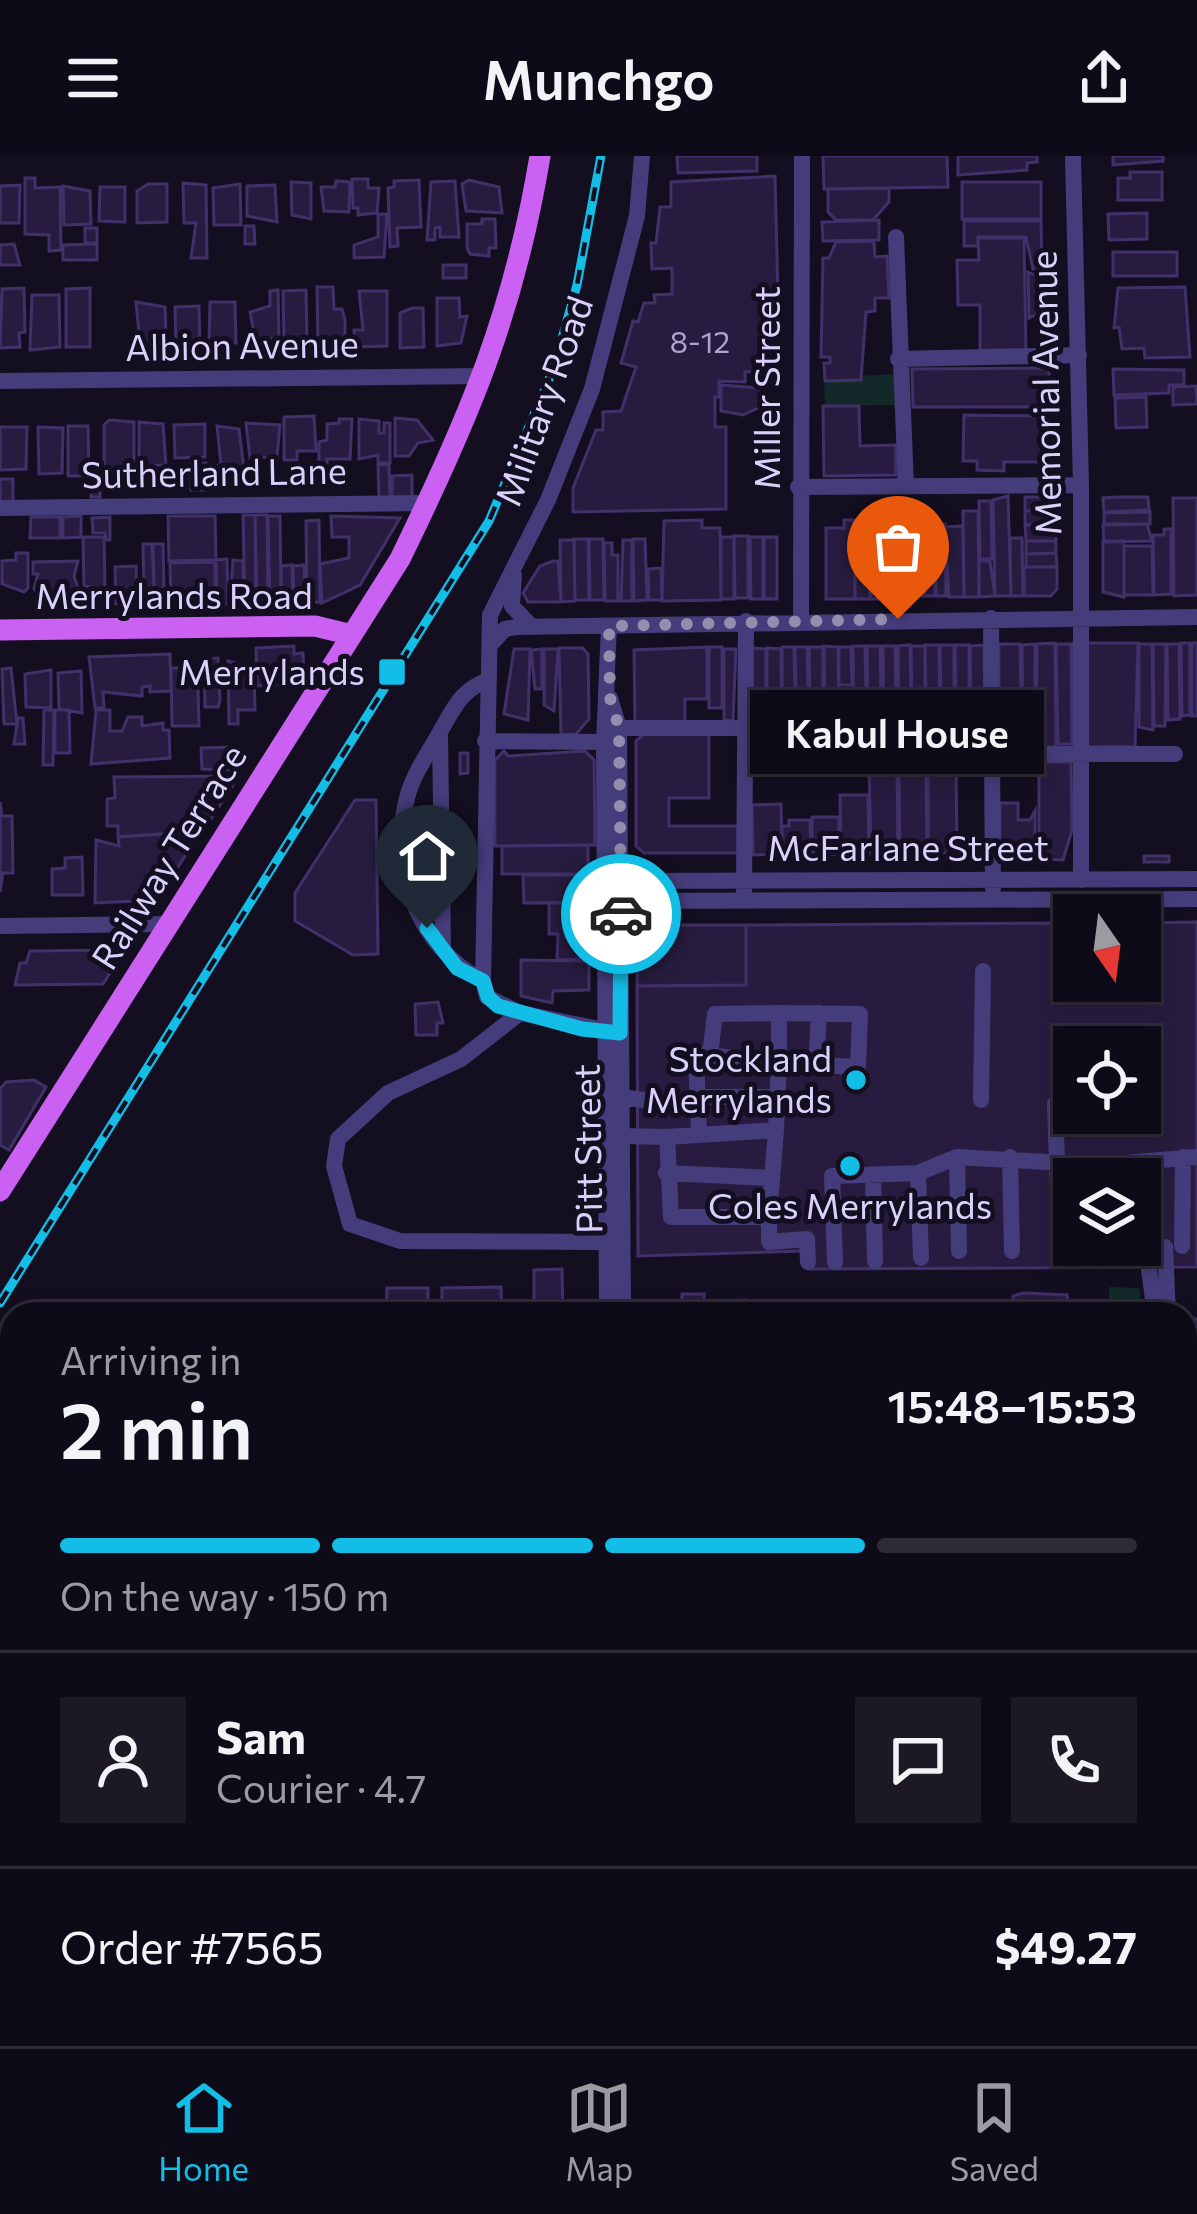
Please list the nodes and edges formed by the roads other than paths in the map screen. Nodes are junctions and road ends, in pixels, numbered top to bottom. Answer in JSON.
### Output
{"nodes":[{"id":1,"x":540,"y":156,"type":"edge"},
{"id":2,"x":642,"y":156,"type":"edge"},
{"id":3,"x":653,"y":156,"type":"edge"},
{"id":4,"x":802,"y":156,"type":"edge"},
{"id":5,"x":1076,"y":160,"type":"edge"},
{"id":6,"x":639,"y":202,"type":"junction"},
{"id":7,"x":896,"y":237,"type":"dead end"},
{"id":8,"x":1079,"y":355,"type":"junction"},
{"id":9,"x":898,"y":359,"type":"junction"},
{"id":10,"x":484,"y":376,"type":"junction"},
{"id":11,"x":0,"y":381,"type":"edge"},
{"id":12,"x":1081,"y":485,"type":"junction"},
{"id":13,"x":906,"y":487,"type":"junction"},
{"id":14,"x":798,"y":488,"type":"junction"},
{"id":15,"x":429,"y":503,"type":"junction"},
{"id":16,"x":0,"y":508,"type":"edge"},
{"id":17,"x":519,"y":558,"type":"junction"},
{"id":18,"x":1082,"y":616,"type":"junction"},
{"id":19,"x":1197,"y":617,"type":"edge"},
{"id":20,"x":991,"y":619,"type":"junction"},
{"id":21,"x":746,"y":621,"type":"junction"},
{"id":22,"x":801,"y":621,"type":"junction"},
{"id":23,"x":531,"y":626,"type":"junction"},
{"id":24,"x":609,"y":626,"type":"junction"},
{"id":25,"x":0,"y":630,"type":"edge"},
{"id":26,"x":348,"y":634,"type":"junction"},
{"id":27,"x":491,"y":644,"type":"junction"},
{"id":28,"x":489,"y":680,"type":"junction"},
{"id":29,"x":610,"y":698,"type":"junction"},
{"id":30,"x":619,"y":728,"type":"junction"},
{"id":31,"x":745,"y":728,"type":"junction"},
{"id":32,"x":440,"y":733,"type":"junction"},
{"id":33,"x":484,"y":741,"type":"junction"},
{"id":34,"x":604,"y":742,"type":"junction"},
{"id":35,"x":745,"y":753,"type":"junction"},
{"id":36,"x":993,"y":754,"type":"junction"},
{"id":37,"x":1081,"y":754,"type":"junction"},
{"id":38,"x":1174,"y":754,"type":"dead end"},
{"id":39,"x":621,"y":873,"type":"junction"},
{"id":40,"x":1197,"y":879,"type":"edge"},
{"id":41,"x":1081,"y":880,"type":"junction"},
{"id":42,"x":992,"y":889,"type":"junction"},
{"id":43,"x":744,"y":891,"type":"junction"},
{"id":44,"x":1197,"y":899,"type":"edge"},
{"id":45,"x":621,"y":901,"type":"junction"},
{"id":46,"x":166,"y":924,"type":"junction"},
{"id":47,"x":0,"y":926,"type":"edge"},
{"id":48,"x":443,"y":950,"type":"junction"},
{"id":49,"x":983,"y":971,"type":"dead end"},
{"id":50,"x":483,"y":981,"type":"junction"},
{"id":51,"x":520,"y":1013,"type":"junction"},
{"id":52,"x":779,"y":1013,"type":"junction"},
{"id":53,"x":818,"y":1013,"type":"junction"},
{"id":54,"x":612,"y":1032,"type":"junction"},
{"id":55,"x":710,"y":1055,"type":"junction"},
{"id":56,"x":779,"y":1063,"type":"junction"},
{"id":57,"x":816,"y":1066,"type":"junction"},
{"id":58,"x":620,"y":1097,"type":"junction"},
{"id":59,"x":776,"y":1097,"type":"junction"},
{"id":60,"x":981,"y":1100,"type":"dead end"},
{"id":61,"x":697,"y":1102,"type":"junction"},
{"id":62,"x":776,"y":1130,"type":"junction"},
{"id":63,"x":699,"y":1133,"type":"junction"},
{"id":64,"x":621,"y":1136,"type":"junction"},
{"id":65,"x":668,"y":1137,"type":"junction"},
{"id":66,"x":957,"y":1157,"type":"junction"},
{"id":67,"x":1010,"y":1157,"type":"junction"},
{"id":68,"x":1190,"y":1157,"type":"edge"},
{"id":69,"x":1053,"y":1159,"type":"edge"},
{"id":70,"x":666,"y":1172,"type":"junction"},
{"id":71,"x":918,"y":1173,"type":"junction"},
{"id":72,"x":873,"y":1174,"type":"junction"},
{"id":73,"x":772,"y":1178,"type":"junction"},
{"id":74,"x":0,"y":1191,"type":"edge"},
{"id":75,"x":769,"y":1217,"type":"junction"},
{"id":76,"x":606,"y":1242,"type":"junction"},
{"id":77,"x":1172,"y":1247,"type":"edge"},
{"id":78,"x":1012,"y":1250,"type":"dead end"},
{"id":79,"x":959,"y":1251,"type":"dead end"},
{"id":80,"x":921,"y":1258,"type":"dead end"},
{"id":81,"x":875,"y":1261,"type":"dead end"},
{"id":82,"x":808,"y":1262,"type":"dead end"},
{"id":83,"x":836,"y":1262,"type":"dead end"},
{"id":84,"x":607,"y":1302,"type":"edge"},
{"id":85,"x":622,"y":1302,"type":"edge"},
{"id":86,"x":1158,"y":1302,"type":"edge"},
{"id":87,"x":1169,"y":1302,"type":"edge"}],
"edges":[{"from":1,"to":10,"type":"main road","name":"Railway Terrace"},
{"from":2,"to":6,"type":"street","name":"Military Road"},
{"from":3,"to":6,"type":"street","name":"Military Road"},
{"from":4,"to":14,"type":"street","name":"Miller Street"},
{"from":5,"to":8,"type":"street","name":"Memorial Avenue"},
{"from":6,"to":17,"type":"street","name":"Military Road"},
{"from":7,"to":9,"type":"street"},
{"from":8,"to":9,"type":"street"},
{"from":8,"to":12,"type":"street","name":"Memorial Avenue"},
{"from":9,"to":13,"type":"street"},
{"from":10,"to":11,"type":"street","name":"Albion Avenue"},
{"from":10,"to":15,"type":"main road","name":"Railway Terrace"},
{"from":12,"to":13,"type":"street"},
{"from":12,"to":18,"type":"street","name":"Memorial Avenue"},
{"from":13,"to":14,"type":"street"},
{"from":14,"to":22,"type":"street","name":"Miller Street"},
{"from":15,"to":16,"type":"street","name":"Sutherland Lane"},
{"from":15,"to":26,"type":"main road","name":"Railway Terrace"},
{"from":17,"to":23,"type":"street"},
{"from":17,"to":27,"type":"street","name":"Military Road"},
{"from":18,"to":19,"type":"street"},
{"from":18,"to":20,"type":"street"},
{"from":18,"to":37,"type":"street","name":"Memorial Avenue"},
{"from":20,"to":22,"type":"street"},
{"from":20,"to":36,"type":"street"},
{"from":21,"to":22,"type":"street"},
{"from":21,"to":24,"type":"street"},
{"from":21,"to":31,"type":"street"},
{"from":23,"to":24,"type":"street"},
{"from":23,"to":27,"type":"street"},
{"from":24,"to":29,"type":"street","name":"Pitt Street"},
{"from":25,"to":26,"type":"main road","name":"Merrylands Road"},
{"from":26,"to":46,"type":"main road","name":"Railway Terrace"},
{"from":27,"to":28,"type":"street"},
{"from":28,"to":32,"type":"street"},
{"from":28,"to":33,"type":"street"},
{"from":29,"to":30,"type":"street","name":"Pitt Street"},
{"from":29,"to":34,"type":"street","name":"Pitt Street"},
{"from":30,"to":31,"type":"street"},
{"from":30,"to":39,"type":"street","name":"Pitt Street"},
{"from":31,"to":35,"type":"street"},
{"from":32,"to":48,"type":"street"},
{"from":32,"to":48,"type":"street"},
{"from":33,"to":34,"type":"street"},
{"from":33,"to":50,"type":"street"},
{"from":34,"to":54,"type":"street","name":"Pitt Street"},
{"from":35,"to":36,"type":"street"},
{"from":35,"to":43,"type":"street"},
{"from":36,"to":37,"type":"street"},
{"from":36,"to":42,"type":"street"},
{"from":37,"to":38,"type":"street"},
{"from":37,"to":41,"type":"street","name":"Memorial Avenue"},
{"from":39,"to":43,"type":"street","name":"McFarlane Street"},
{"from":39,"to":45,"type":"street","name":"Pitt Street"},
{"from":40,"to":41,"type":"street","name":"McFarlane Street"},
{"from":41,"to":42,"type":"street","name":"McFarlane Street"},
{"from":42,"to":43,"type":"street","name":"McFarlane Street"},
{"from":42,"to":44,"type":"street","name":"McFarlane Street"},
{"from":43,"to":45,"type":"street","name":"McFarlane Street"},
{"from":45,"to":54,"type":"street","name":"Pitt Street"},
{"from":46,"to":47,"type":"street"},
{"from":46,"to":74,"type":"main road","name":"Railway Terrace"},
{"from":48,"to":50,"type":"street"},
{"from":49,"to":60,"type":"street"},
{"from":50,"to":51,"type":"street"},
{"from":51,"to":54,"type":"street"},
{"from":51,"to":76,"type":"street"},
{"from":52,"to":53,"type":"street"},
{"from":52,"to":55,"type":"street"},
{"from":52,"to":56,"type":"street"},
{"from":53,"to":57,"type":"street"},
{"from":53,"to":57,"type":"street"},
{"from":54,"to":58,"type":"street","name":"Pitt Street"},
{"from":54,"to":76,"type":"street","name":"Pitt Street"},
{"from":55,"to":56,"type":"street"},
{"from":55,"to":61,"type":"street"},
{"from":56,"to":57,"type":"street"},
{"from":56,"to":59,"type":"street"},
{"from":58,"to":61,"type":"street"},
{"from":58,"to":64,"type":"street","name":"Pitt Street"},
{"from":59,"to":61,"type":"street"},
{"from":59,"to":62,"type":"street"},
{"from":61,"to":63,"type":"street"},
{"from":62,"to":63,"type":"street"},
{"from":62,"to":73,"type":"street"},
{"from":63,"to":65,"type":"street"},
{"from":64,"to":65,"type":"street"},
{"from":64,"to":85,"type":"street","name":"Pitt Street"},
{"from":65,"to":70,"type":"street"},
{"from":66,"to":67,"type":"street"},
{"from":66,"to":71,"type":"street"},
{"from":66,"to":79,"type":"street"},
{"from":67,"to":69,"type":"street"},
{"from":67,"to":78,"type":"street"},
{"from":68,"to":77,"type":"street"},
{"from":70,"to":73,"type":"street"},
{"from":70,"to":75,"type":"street"},
{"from":71,"to":72,"type":"street"},
{"from":71,"to":80,"type":"street"},
{"from":72,"to":81,"type":"street"},
{"from":72,"to":83,"type":"street"},
{"from":73,"to":75,"type":"street"},
{"from":75,"to":82,"type":"street"},
{"from":76,"to":84,"type":"street","name":"Pitt Street"},
{"from":77,"to":86,"type":"street"},
{"from":77,"to":87,"type":"street"}]}
